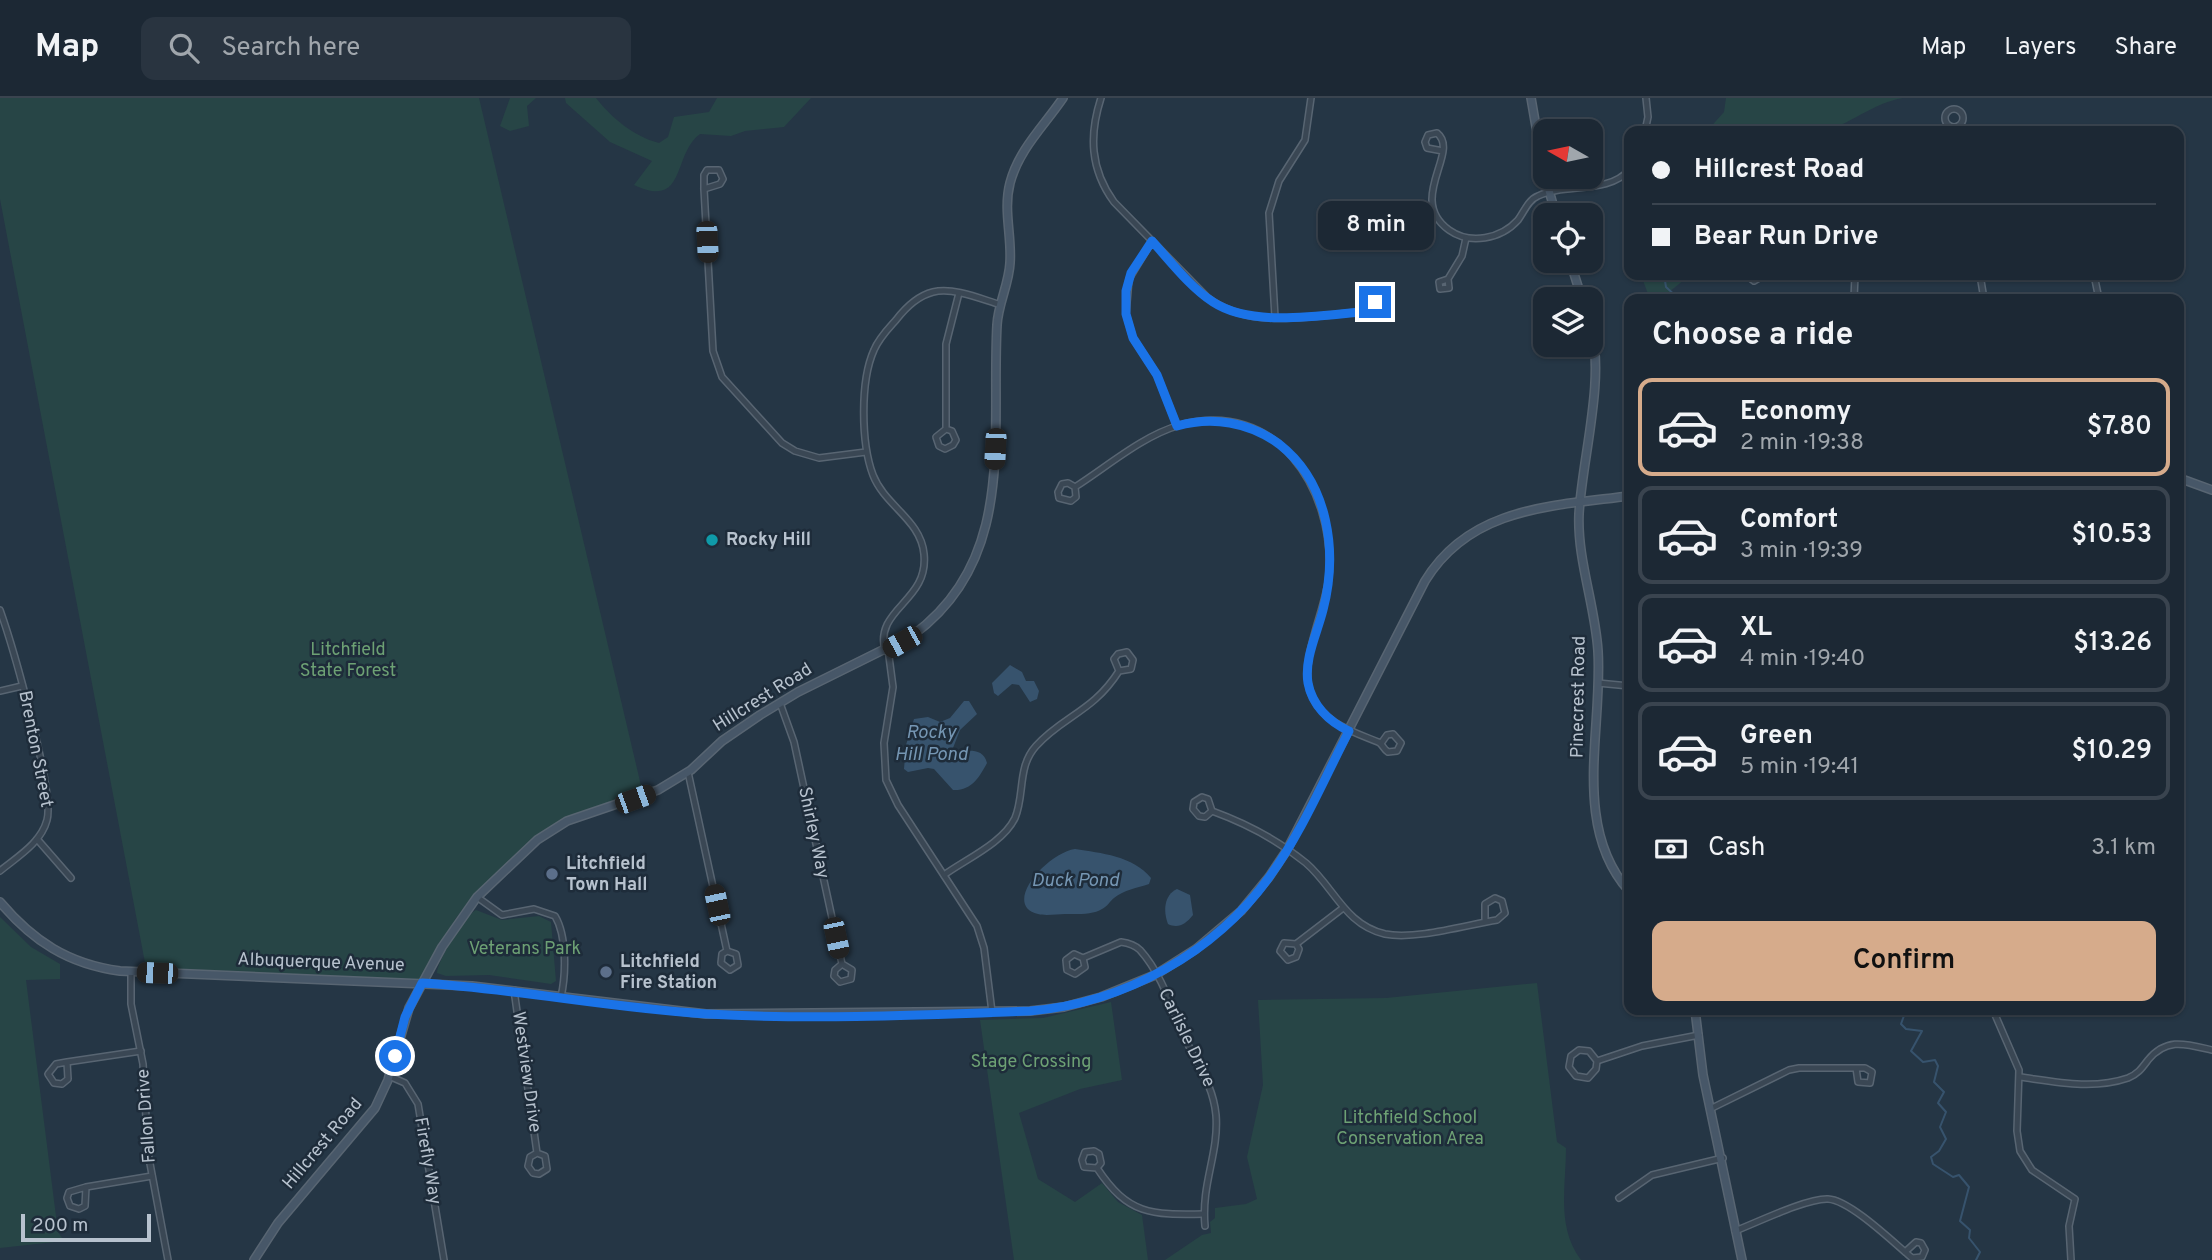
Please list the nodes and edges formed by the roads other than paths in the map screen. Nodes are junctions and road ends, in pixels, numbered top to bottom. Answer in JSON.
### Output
{"nodes":[{"id":1,"x":1063,"y":98,"type":"edge"},
{"id":2,"x":1101,"y":98,"type":"edge"},
{"id":3,"x":1311,"y":98,"type":"edge"},
{"id":4,"x":1531,"y":98,"type":"edge"},
{"id":5,"x":1646,"y":98,"type":"edge"},
{"id":6,"x":1646,"y":126,"type":"edge"},
{"id":7,"x":1443,"y":151,"type":"dead end"},
{"id":8,"x":1624,"y":173,"type":"edge"},
{"id":9,"x":704,"y":188,"type":"dead end"},
{"id":10,"x":1549,"y":192,"type":"junction"},
{"id":11,"x":1552,"y":203,"type":"edge"},
{"id":12,"x":1466,"y":238,"type":"junction"},
{"id":13,"x":1152,"y":241,"type":"junction"},
{"id":14,"x":1448,"y":279,"type":"dead end"},
{"id":15,"x":959,"y":293,"type":"junction"},
{"id":16,"x":1001,"y":305,"type":"junction"},
{"id":17,"x":1373,"y":311,"type":"dead end"},
{"id":18,"x":1275,"y":317,"type":"junction"},
{"id":19,"x":1593,"y":357,"type":"edge"},
{"id":20,"x":1177,"y":426,"type":"junction"},
{"id":21,"x":946,"y":429,"type":"dead end"},
{"id":22,"x":866,"y":452,"type":"junction"},
{"id":23,"x":2184,"y":480,"type":"edge"},
{"id":24,"x":1075,"y":487,"type":"dead end"},
{"id":25,"x":2212,"y":491,"type":"edge"},
{"id":26,"x":1624,"y":497,"type":"edge"},
{"id":27,"x":1580,"y":503,"type":"junction"},
{"id":28,"x":0,"y":610,"type":"edge"},
{"id":29,"x":887,"y":650,"type":"junction"},
{"id":30,"x":1118,"y":671,"type":"dead end"},
{"id":31,"x":1598,"y":683,"type":"junction"},
{"id":32,"x":22,"y":686,"type":"junction"},
{"id":33,"x":1624,"y":686,"type":"edge"},
{"id":34,"x":0,"y":691,"type":"edge"},
{"id":35,"x":780,"y":703,"type":"junction"},
{"id":36,"x":1349,"y":731,"type":"junction"},
{"id":37,"x":1382,"y":742,"type":"dead end"},
{"id":38,"x":688,"y":772,"type":"junction"},
{"id":39,"x":1212,"y":811,"type":"dead end"},
{"id":40,"x":37,"y":839,"type":"junction"},
{"id":41,"x":1287,"y":850,"type":"junction"},
{"id":42,"x":0,"y":871,"type":"edge"},
{"id":43,"x":944,"y":874,"type":"junction"},
{"id":44,"x":71,"y":878,"type":"dead end"},
{"id":45,"x":1624,"y":884,"type":"edge"},
{"id":46,"x":477,"y":897,"type":"junction"},
{"id":47,"x":0,"y":902,"type":"edge"},
{"id":48,"x":1343,"y":908,"type":"junction"},
{"id":49,"x":1485,"y":922,"type":"junction"},
{"id":50,"x":1296,"y":944,"type":"dead end"},
{"id":51,"x":727,"y":951,"type":"dead end"},
{"id":52,"x":1083,"y":958,"type":"dead end"},
{"id":53,"x":842,"y":964,"type":"dead end"},
{"id":54,"x":131,"y":972,"type":"junction"},
{"id":55,"x":1155,"y":975,"type":"junction"},
{"id":56,"x":422,"y":983,"type":"junction"},
{"id":57,"x":514,"y":990,"type":"junction"},
{"id":58,"x":561,"y":997,"type":"junction"},
{"id":59,"x":992,"y":1012,"type":"junction"},
{"id":60,"x":1696,"y":1015,"type":"edge"},
{"id":61,"x":1995,"y":1015,"type":"edge"},
{"id":62,"x":1699,"y":1035,"type":"junction"},
{"id":63,"x":2212,"y":1050,"type":"edge"},
{"id":64,"x":141,"y":1051,"type":"junction"},
{"id":65,"x":1597,"y":1061,"type":"junction"},
{"id":66,"x":68,"y":1062,"type":"junction"},
{"id":67,"x":1856,"y":1068,"type":"dead end"},
{"id":68,"x":389,"y":1076,"type":"junction"},
{"id":69,"x":2020,"y":1077,"type":"junction"},
{"id":70,"x":1712,"y":1108,"type":"junction"},
{"id":71,"x":537,"y":1153,"type":"dead end"},
{"id":72,"x":1723,"y":1158,"type":"junction"},
{"id":73,"x":1097,"y":1168,"type":"dead end"},
{"id":74,"x":152,"y":1176,"type":"junction"},
{"id":75,"x":86,"y":1187,"type":"junction"},
{"id":76,"x":1619,"y":1198,"type":"dead end"},
{"id":77,"x":1204,"y":1214,"type":"junction"},
{"id":78,"x":1205,"y":1226,"type":"dead end"},
{"id":79,"x":1735,"y":1231,"type":"junction"},
{"id":80,"x":1905,"y":1252,"type":"dead end"},
{"id":81,"x":169,"y":1260,"type":"edge"},
{"id":82,"x":254,"y":1260,"type":"edge"},
{"id":83,"x":444,"y":1260,"type":"edge"},
{"id":84,"x":1742,"y":1260,"type":"edge"},
{"id":85,"x":2071,"y":1260,"type":"edge"}],
"edges":[{"from":1,"to":16,"type":"street","name":"Hillcrest Road"},
{"from":2,"to":13,"type":"street"},
{"from":3,"to":18,"type":"street"},
{"from":4,"to":10,"type":"street"},
{"from":5,"to":6,"type":"street"},
{"from":7,"to":12,"type":"street"},
{"from":8,"to":10,"type":"street"},
{"from":9,"to":22,"type":"street"},
{"from":10,"to":11,"type":"street"},
{"from":10,"to":12,"type":"street"},
{"from":12,"to":14,"type":"street"},
{"from":13,"to":18,"type":"street"},
{"from":13,"to":20,"type":"street"},
{"from":15,"to":16,"type":"street"},
{"from":15,"to":21,"type":"street"},
{"from":15,"to":22,"type":"street"},
{"from":16,"to":29,"type":"street","name":"Hillcrest Road"},
{"from":17,"to":18,"type":"street"},
{"from":19,"to":27,"type":"street","name":"Pinecrest Road"},
{"from":20,"to":24,"type":"street"},
{"from":20,"to":36,"type":"street"},
{"from":22,"to":29,"type":"street"},
{"from":23,"to":25,"type":"street"},
{"from":26,"to":27,"type":"street","name":"Albuquerque Avenue"},
{"from":27,"to":31,"type":"street","name":"Pinecrest Road"},
{"from":27,"to":36,"type":"street","name":"Albuquerque Avenue"},
{"from":28,"to":32,"type":"street","name":"Brenton Street"},
{"from":29,"to":35,"type":"street","name":"Hillcrest Road"},
{"from":29,"to":43,"type":"street"},
{"from":30,"to":43,"type":"street"},
{"from":31,"to":33,"type":"street"},
{"from":31,"to":45,"type":"street","name":"Pinecrest Road"},
{"from":32,"to":34,"type":"street"},
{"from":32,"to":40,"type":"street","name":"Brenton Street"},
{"from":35,"to":38,"type":"street","name":"Hillcrest Road"},
{"from":35,"to":53,"type":"street","name":"Shirley Way"},
{"from":36,"to":37,"type":"street"},
{"from":36,"to":41,"type":"street","name":"Albuquerque Avenue"},
{"from":38,"to":46,"type":"street","name":"Hillcrest Road"},
{"from":38,"to":51,"type":"street"},
{"from":39,"to":41,"type":"street"},
{"from":40,"to":42,"type":"street"},
{"from":40,"to":44,"type":"street"},
{"from":41,"to":48,"type":"street"},
{"from":41,"to":55,"type":"street","name":"Albuquerque Avenue"},
{"from":43,"to":59,"type":"street"},
{"from":46,"to":56,"type":"street","name":"Hillcrest Road"},
{"from":46,"to":58,"type":"street"},
{"from":47,"to":54,"type":"street","name":"Albuquerque Avenue"},
{"from":48,"to":49,"type":"street"},
{"from":48,"to":50,"type":"street"},
{"from":49,"to":49,"type":"street"},
{"from":52,"to":55,"type":"street","name":"Carlisle Drive"},
{"from":54,"to":56,"type":"street","name":"Albuquerque Avenue"},
{"from":54,"to":64,"type":"street","name":"Fallon Drive"},
{"from":55,"to":59,"type":"street","name":"Albuquerque Avenue"},
{"from":55,"to":77,"type":"street","name":"Carlisle Drive"},
{"from":56,"to":57,"type":"street","name":"Albuquerque Avenue"},
{"from":56,"to":68,"type":"street","name":"Hillcrest Road"},
{"from":57,"to":58,"type":"street","name":"Albuquerque Avenue"},
{"from":57,"to":71,"type":"street","name":"Westview Drive"},
{"from":58,"to":59,"type":"street","name":"Albuquerque Avenue"},
{"from":60,"to":62,"type":"street"},
{"from":61,"to":69,"type":"street"},
{"from":62,"to":65,"type":"street"},
{"from":62,"to":70,"type":"street"},
{"from":63,"to":69,"type":"street"},
{"from":64,"to":66,"type":"street"},
{"from":64,"to":74,"type":"street","name":"Fallon Drive"},
{"from":65,"to":65,"type":"street"},
{"from":66,"to":66,"type":"street"},
{"from":67,"to":70,"type":"street"},
{"from":68,"to":82,"type":"street","name":"Hillcrest Road"},
{"from":68,"to":83,"type":"street","name":"Firefly Way"},
{"from":69,"to":85,"type":"street"},
{"from":70,"to":72,"type":"street"},
{"from":72,"to":76,"type":"street"},
{"from":72,"to":79,"type":"street"},
{"from":73,"to":77,"type":"street"},
{"from":74,"to":75,"type":"street"},
{"from":74,"to":81,"type":"street","name":"Fallon Drive"},
{"from":75,"to":75,"type":"street"},
{"from":77,"to":78,"type":"street","name":"Carlisle Drive"},
{"from":79,"to":80,"type":"street"},
{"from":79,"to":84,"type":"street"}]}
